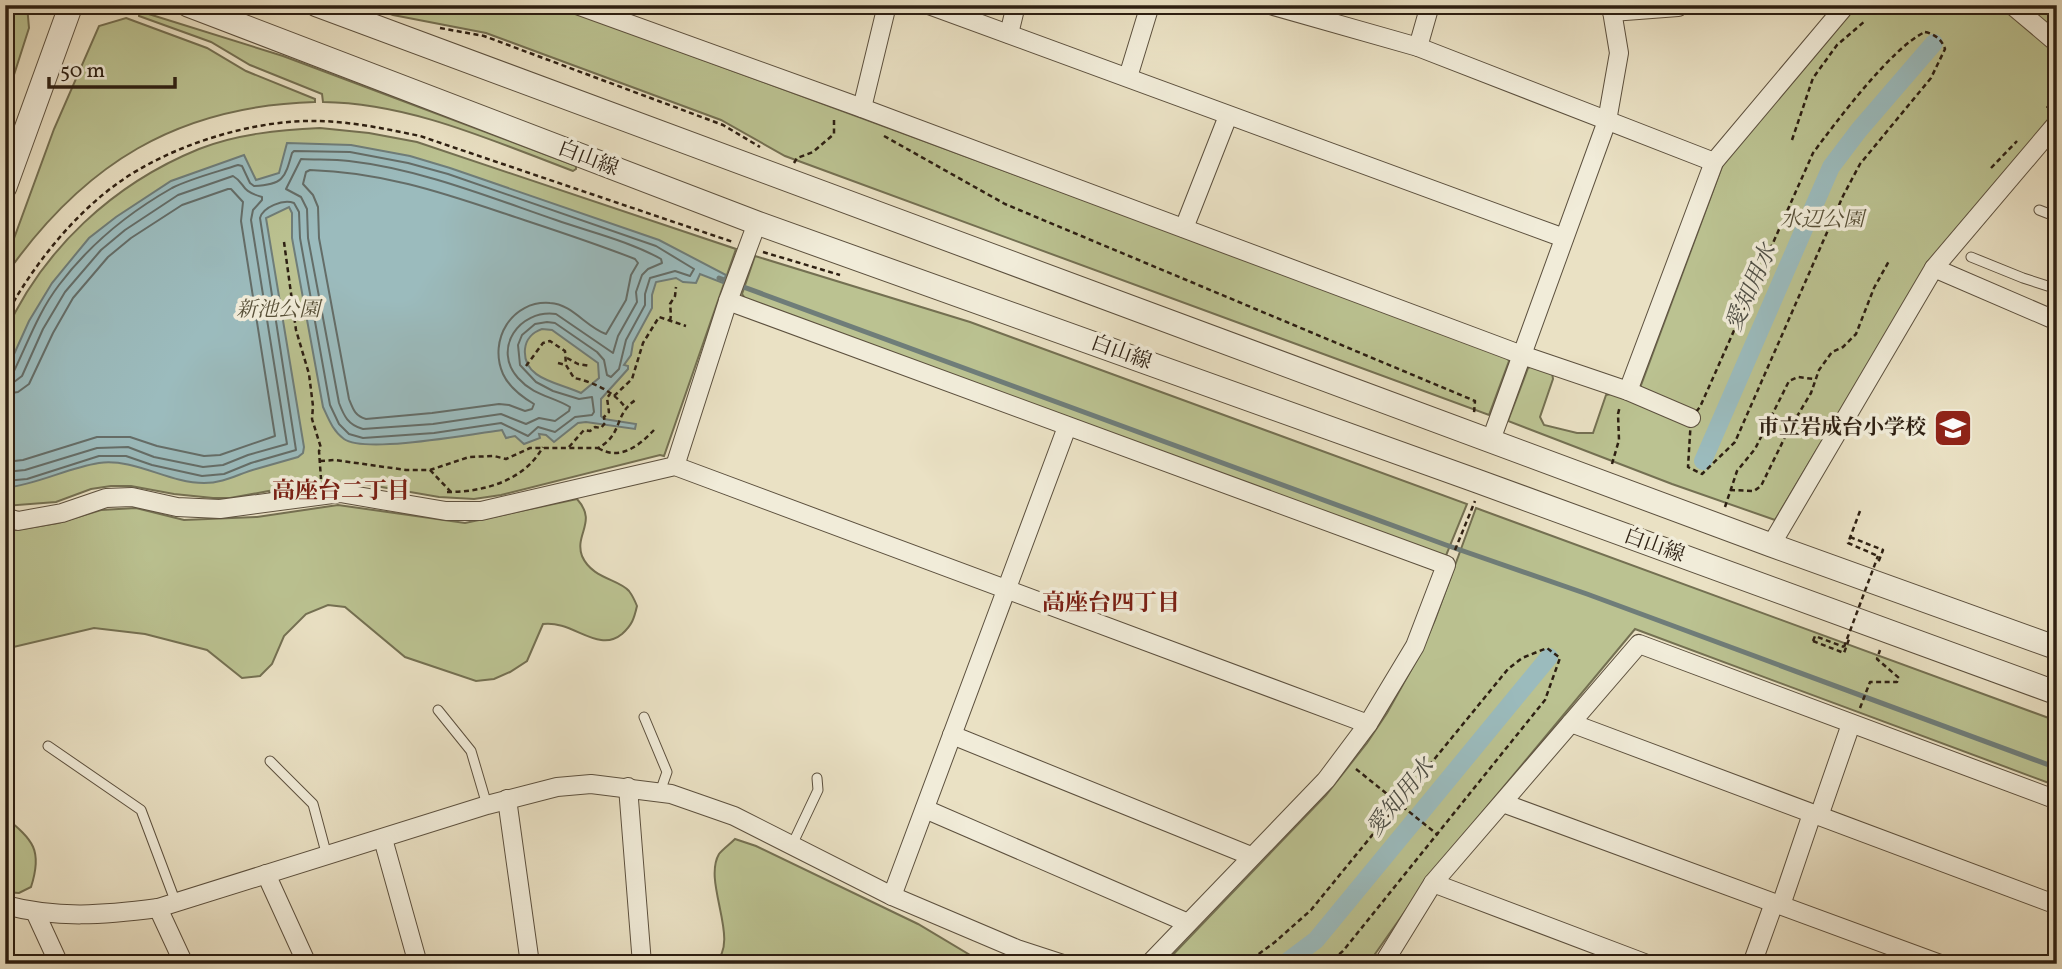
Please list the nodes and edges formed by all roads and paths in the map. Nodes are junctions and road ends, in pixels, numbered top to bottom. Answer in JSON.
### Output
{"nodes":[{"id":1,"x":71,"y":5,"type":"edge"},
{"id":2,"x":188,"y":5,"type":"edge"},
{"id":3,"x":317,"y":5,"type":"edge"},
{"id":4,"x":578,"y":5,"type":"edge"},
{"id":5,"x":887,"y":5,"type":"edge"},
{"id":6,"x":929,"y":5,"type":"edge"},
{"id":7,"x":1016,"y":5,"type":"edge"},
{"id":8,"x":1150,"y":5,"type":"edge"},
{"id":9,"x":1270,"y":5,"type":"edge"},
{"id":10,"x":1430,"y":5,"type":"edge"},
{"id":11,"x":1679,"y":5,"type":"edge"},
{"id":12,"x":1846,"y":5,"type":"edge"},
{"id":13,"x":2012,"y":5,"type":"edge"},
{"id":14,"x":1612,"y":9,"type":"edge"},
{"id":15,"x":1865,"y":21,"type":"dead end"},
{"id":16,"x":1009,"y":34,"type":"junction"},
{"id":17,"x":2057,"y":43,"type":"edge"},
{"id":18,"x":1418,"y":47,"type":"junction"},
{"id":19,"x":1128,"y":77,"type":"junction"},
{"id":20,"x":838,"y":99,"type":"junction"},
{"id":21,"x":862,"y":108,"type":"junction"},
{"id":22,"x":884,"y":116,"type":"junction"},
{"id":23,"x":1228,"y":116,"type":"junction"},
{"id":24,"x":1607,"y":121,"type":"junction"},
{"id":25,"x":2057,"y":123,"type":"edge"},
{"id":26,"x":1792,"y":139,"type":"dead end"},
{"id":27,"x":1714,"y":162,"type":"junction"},
{"id":28,"x":794,"y":163,"type":"dead end"},
{"id":29,"x":5,"y":187,"type":"edge"},
{"id":30,"x":2039,"y":210,"type":"dead end"},
{"id":31,"x":2057,"y":218,"type":"edge"},
{"id":32,"x":757,"y":223,"type":"junction"},
{"id":33,"x":1184,"y":228,"type":"junction"},
{"id":34,"x":1564,"y":238,"type":"junction"},
{"id":35,"x":284,"y":242,"type":"dead end"},
{"id":36,"x":748,"y":247,"type":"junction"},
{"id":37,"x":1971,"y":257,"type":"dead end"},
{"id":38,"x":1889,"y":261,"type":"dead end"},
{"id":39,"x":1934,"y":268,"type":"junction"},
{"id":40,"x":847,"y":278,"type":"dead end"},
{"id":41,"x":676,"y":287,"type":"dead end"},
{"id":42,"x":2057,"y":289,"type":"edge"},
{"id":43,"x":727,"y":301,"type":"junction"},
{"id":44,"x":5,"y":317,"type":"edge"},
{"id":45,"x":670,"y":321,"type":"junction"},
{"id":46,"x":2057,"y":321,"type":"edge"},
{"id":47,"x":686,"y":326,"type":"dead end"},
{"id":48,"x":1522,"y":355,"type":"junction"},
{"id":49,"x":567,"y":358,"type":"junction"},
{"id":50,"x":558,"y":363,"type":"dead end"},
{"id":51,"x":528,"y":365,"type":"dead end"},
{"id":52,"x":566,"y":365,"type":"junction"},
{"id":53,"x":590,"y":366,"type":"dead end"},
{"id":54,"x":1815,"y":379,"type":"junction"},
{"id":55,"x":1626,"y":390,"type":"junction"},
{"id":56,"x":612,"y":395,"type":"junction"},
{"id":57,"x":637,"y":399,"type":"dead end"},
{"id":58,"x":625,"y":407,"type":"junction"},
{"id":59,"x":1475,"y":413,"type":"dead end"},
{"id":60,"x":1691,"y":418,"type":"junction"},
{"id":61,"x":1067,"y":427,"type":"junction"},
{"id":62,"x":654,"y":430,"type":"dead end"},
{"id":63,"x":1491,"y":440,"type":"junction"},
{"id":64,"x":543,"y":447,"type":"junction"},
{"id":65,"x":569,"y":447,"type":"junction"},
{"id":66,"x":598,"y":448,"type":"junction"},
{"id":67,"x":320,"y":461,"type":"junction"},
{"id":68,"x":1612,"y":464,"type":"dead end"},
{"id":69,"x":675,"y":466,"type":"junction"},
{"id":70,"x":430,"y":470,"type":"junction"},
{"id":71,"x":321,"y":486,"type":"dead end"},
{"id":72,"x":1730,"y":490,"type":"junction"},
{"id":73,"x":440,"y":492,"type":"dead end"},
{"id":74,"x":451,"y":492,"type":"junction"},
{"id":75,"x":1475,"y":501,"type":"dead end"},
{"id":76,"x":1725,"y":507,"type":"dead end"},
{"id":77,"x":1860,"y":511,"type":"dead end"},
{"id":78,"x":5,"y":517,"type":"edge"},
{"id":79,"x":1850,"y":537,"type":"junction"},
{"id":80,"x":1771,"y":545,"type":"junction"},
{"id":81,"x":1452,"y":559,"type":"dead end"},
{"id":82,"x":1878,"y":563,"type":"dead end"},
{"id":83,"x":1007,"y":589,"type":"junction"},
{"id":84,"x":1836,"y":634,"type":"dead end"},
{"id":85,"x":1849,"y":638,"type":"junction"},
{"id":86,"x":1860,"y":642,"type":"dead end"},
{"id":87,"x":1870,"y":646,"type":"dead end"},
{"id":88,"x":2057,"y":648,"type":"edge"},
{"id":89,"x":2057,"y":692,"type":"edge"},
{"id":90,"x":1860,"y":708,"type":"dead end"},
{"id":91,"x":439,"y":710,"type":"dead end"},
{"id":92,"x":644,"y":717,"type":"dead end"},
{"id":93,"x":1571,"y":723,"type":"junction"},
{"id":94,"x":1368,"y":724,"type":"junction"},
{"id":95,"x":1851,"y":724,"type":"junction"},
{"id":96,"x":952,"y":736,"type":"junction"},
{"id":97,"x":48,"y":746,"type":"dead end"},
{"id":98,"x":1342,"y":758,"type":"junction"},
{"id":99,"x":270,"y":761,"type":"dead end"},
{"id":100,"x":817,"y":778,"type":"dead end"},
{"id":101,"x":628,"y":786,"type":"junction"},
{"id":102,"x":660,"y":792,"type":"junction"},
{"id":103,"x":507,"y":799,"type":"junction"},
{"id":104,"x":2057,"y":800,"type":"edge"},
{"id":105,"x":1503,"y":803,"type":"junction"},
{"id":106,"x":1399,"y":804,"type":"junction"},
{"id":107,"x":487,"y":805,"type":"junction"},
{"id":108,"x":925,"y":809,"type":"junction"},
{"id":109,"x":1815,"y":815,"type":"junction"},
{"id":110,"x":1438,"y":836,"type":"junction"},
{"id":111,"x":383,"y":839,"type":"junction"},
{"id":112,"x":792,"y":845,"type":"junction"},
{"id":113,"x":327,"y":856,"type":"junction"},
{"id":114,"x":1251,"y":856,"type":"junction"},
{"id":115,"x":266,"y":874,"type":"junction"},
{"id":116,"x":1433,"y":883,"type":"junction"},
{"id":117,"x":892,"y":896,"type":"junction"},
{"id":118,"x":176,"y":903,"type":"junction"},
{"id":119,"x":1778,"y":904,"type":"junction"},
{"id":120,"x":5,"y":905,"type":"edge"},
{"id":121,"x":2057,"y":905,"type":"edge"},
{"id":122,"x":158,"y":908,"type":"junction"},
{"id":123,"x":36,"y":914,"type":"junction"},
{"id":124,"x":1188,"y":923,"type":"junction"},
{"id":125,"x":2057,"y":959,"type":"edge"},
{"id":126,"x":1390,"y":961,"type":"edge"},
{"id":127,"x":59,"y":964,"type":"edge"},
{"id":128,"x":184,"y":964,"type":"edge"},
{"id":129,"x":307,"y":964,"type":"edge"},
{"id":130,"x":418,"y":964,"type":"edge"},
{"id":131,"x":530,"y":964,"type":"edge"},
{"id":132,"x":642,"y":964,"type":"edge"},
{"id":133,"x":1063,"y":964,"type":"edge"},
{"id":134,"x":1149,"y":964,"type":"edge"},
{"id":135,"x":1245,"y":964,"type":"edge"},
{"id":136,"x":1327,"y":964,"type":"edge"},
{"id":137,"x":1647,"y":964,"type":"edge"},
{"id":138,"x":1752,"y":964,"type":"edge"},
{"id":139,"x":1940,"y":964,"type":"edge"},
{"id":140,"x":2055,"y":964,"type":"edge"}],
"edges":[{"from":1,"to":29,"type":"street"},
{"from":2,"to":32,"type":"street","name":"白山線"},
{"from":3,"to":63,"type":"street","name":"白山線"},
{"from":4,"to":20,"type":"street"},
{"from":5,"to":21,"type":"street"},
{"from":6,"to":16,"type":"street"},
{"from":7,"to":16,"type":"street"},
{"from":8,"to":19,"type":"street"},
{"from":9,"to":18,"type":"street"},
{"from":10,"to":18,"type":"street"},
{"from":11,"to":14,"type":"street"},
{"from":12,"to":27,"type":"street"},
{"from":13,"to":17,"type":"street"},
{"from":14,"to":24,"type":"street"},
{"from":15,"to":26,"type":"path"},
{"from":16,"to":19,"type":"street"},
{"from":18,"to":24,"type":"street"},
{"from":19,"to":23,"type":"street"},
{"from":20,"to":21,"type":"street"},
{"from":20,"to":28,"type":"path"},
{"from":21,"to":22,"type":"street"},
{"from":22,"to":33,"type":"street"},
{"from":22,"to":59,"type":"path"},
{"from":23,"to":33,"type":"street"},
{"from":23,"to":34,"type":"street"},
{"from":24,"to":27,"type":"street"},
{"from":24,"to":34,"type":"street"},
{"from":25,"to":39,"type":"street"},
{"from":27,"to":55,"type":"street"},
{"from":30,"to":31,"type":"lane"},
{"from":32,"to":36,"type":"street"},
{"from":32,"to":89,"type":"street","name":"白山線"},
{"from":33,"to":48,"type":"street"},
{"from":34,"to":48,"type":"street"},
{"from":35,"to":67,"type":"path"},
{"from":36,"to":40,"type":"path"},
{"from":36,"to":43,"type":"street"},
{"from":36,"to":44,"type":"path"},
{"from":37,"to":42,"type":"lane"},
{"from":38,"to":54,"type":"path"},
{"from":39,"to":46,"type":"street"},
{"from":39,"to":80,"type":"street"},
{"from":41,"to":45,"type":"path"},
{"from":43,"to":61,"type":"street"},
{"from":43,"to":69,"type":"street"},
{"from":45,"to":47,"type":"path"},
{"from":45,"to":56,"type":"path"},
{"from":48,"to":55,"type":"street"},
{"from":48,"to":63,"type":"street"},
{"from":49,"to":51,"type":"path"},
{"from":49,"to":52,"type":"path"},
{"from":49,"to":53,"type":"path"},
{"from":50,"to":52,"type":"path"},
{"from":52,"to":56,"type":"path"},
{"from":54,"to":72,"type":"path"},
{"from":54,"to":72,"type":"path"},
{"from":55,"to":60,"type":"street"},
{"from":55,"to":68,"type":"path"},
{"from":56,"to":58,"type":"path"},
{"from":56,"to":65,"type":"path"},
{"from":57,"to":58,"type":"path"},
{"from":58,"to":66,"type":"path"},
{"from":60,"to":60,"type":"path"},
{"from":61,"to":83,"type":"street"},
{"from":61,"to":94,"type":"street"},
{"from":62,"to":66,"type":"path"},
{"from":63,"to":80,"type":"street","name":"白山線"},
{"from":64,"to":65,"type":"path"},
{"from":64,"to":70,"type":"path"},
{"from":64,"to":74,"type":"path"},
{"from":65,"to":66,"type":"path"},
{"from":67,"to":70,"type":"path"},
{"from":67,"to":71,"type":"path"},
{"from":69,"to":78,"type":"street"},
{"from":69,"to":83,"type":"street"},
{"from":70,"to":74,"type":"path"},
{"from":72,"to":76,"type":"path"},
{"from":73,"to":74,"type":"path"},
{"from":75,"to":81,"type":"path"},
{"from":77,"to":79,"type":"path"},
{"from":79,"to":82,"type":"path"},
{"from":79,"to":85,"type":"path","bridge":true},
{"from":80,"to":88,"type":"street","name":"白山線"},
{"from":83,"to":94,"type":"street"},
{"from":83,"to":96,"type":"street"},
{"from":84,"to":85,"type":"path"},
{"from":85,"to":86,"type":"path"},
{"from":87,"to":90,"type":"path"},
{"from":91,"to":107,"type":"lane"},
{"from":92,"to":102,"type":"lane"},
{"from":93,"to":95,"type":"street"},
{"from":93,"to":105,"type":"street"},
{"from":93,"to":109,"type":"street"},
{"from":94,"to":98,"type":"street"},
{"from":95,"to":104,"type":"street"},
{"from":95,"to":109,"type":"street"},
{"from":96,"to":108,"type":"street"},
{"from":96,"to":114,"type":"street"},
{"from":97,"to":118,"type":"lane"},
{"from":98,"to":106,"type":"path"},
{"from":98,"to":114,"type":"street"},
{"from":99,"to":113,"type":"lane"},
{"from":100,"to":112,"type":"lane"},
{"from":101,"to":102,"type":"street"},
{"from":101,"to":103,"type":"street"},
{"from":101,"to":132,"type":"street"},
{"from":102,"to":112,"type":"street"},
{"from":103,"to":107,"type":"street"},
{"from":103,"to":131,"type":"street"},
{"from":105,"to":116,"type":"street"},
{"from":105,"to":119,"type":"street"},
{"from":106,"to":110,"type":"path"},
{"from":106,"to":110,"type":"path"},
{"from":106,"to":135,"type":"path"},
{"from":107,"to":111,"type":"street"},
{"from":108,"to":117,"type":"street"},
{"from":108,"to":124,"type":"street"},
{"from":109,"to":119,"type":"street"},
{"from":109,"to":121,"type":"street"},
{"from":110,"to":136,"type":"path"},
{"from":111,"to":113,"type":"street"},
{"from":111,"to":130,"type":"street"},
{"from":112,"to":117,"type":"street"},
{"from":113,"to":115,"type":"street"},
{"from":114,"to":124,"type":"street"},
{"from":115,"to":118,"type":"street"},
{"from":115,"to":129,"type":"street"},
{"from":116,"to":126,"type":"street"},
{"from":116,"to":137,"type":"street"},
{"from":117,"to":133,"type":"street"},
{"from":118,"to":122,"type":"street"},
{"from":119,"to":138,"type":"street"},
{"from":119,"to":139,"type":"street"},
{"from":120,"to":123,"type":"street"},
{"from":122,"to":123,"type":"street"},
{"from":122,"to":128,"type":"street"},
{"from":123,"to":127,"type":"street"},
{"from":124,"to":134,"type":"street"},
{"from":125,"to":140,"type":"street"}]}
